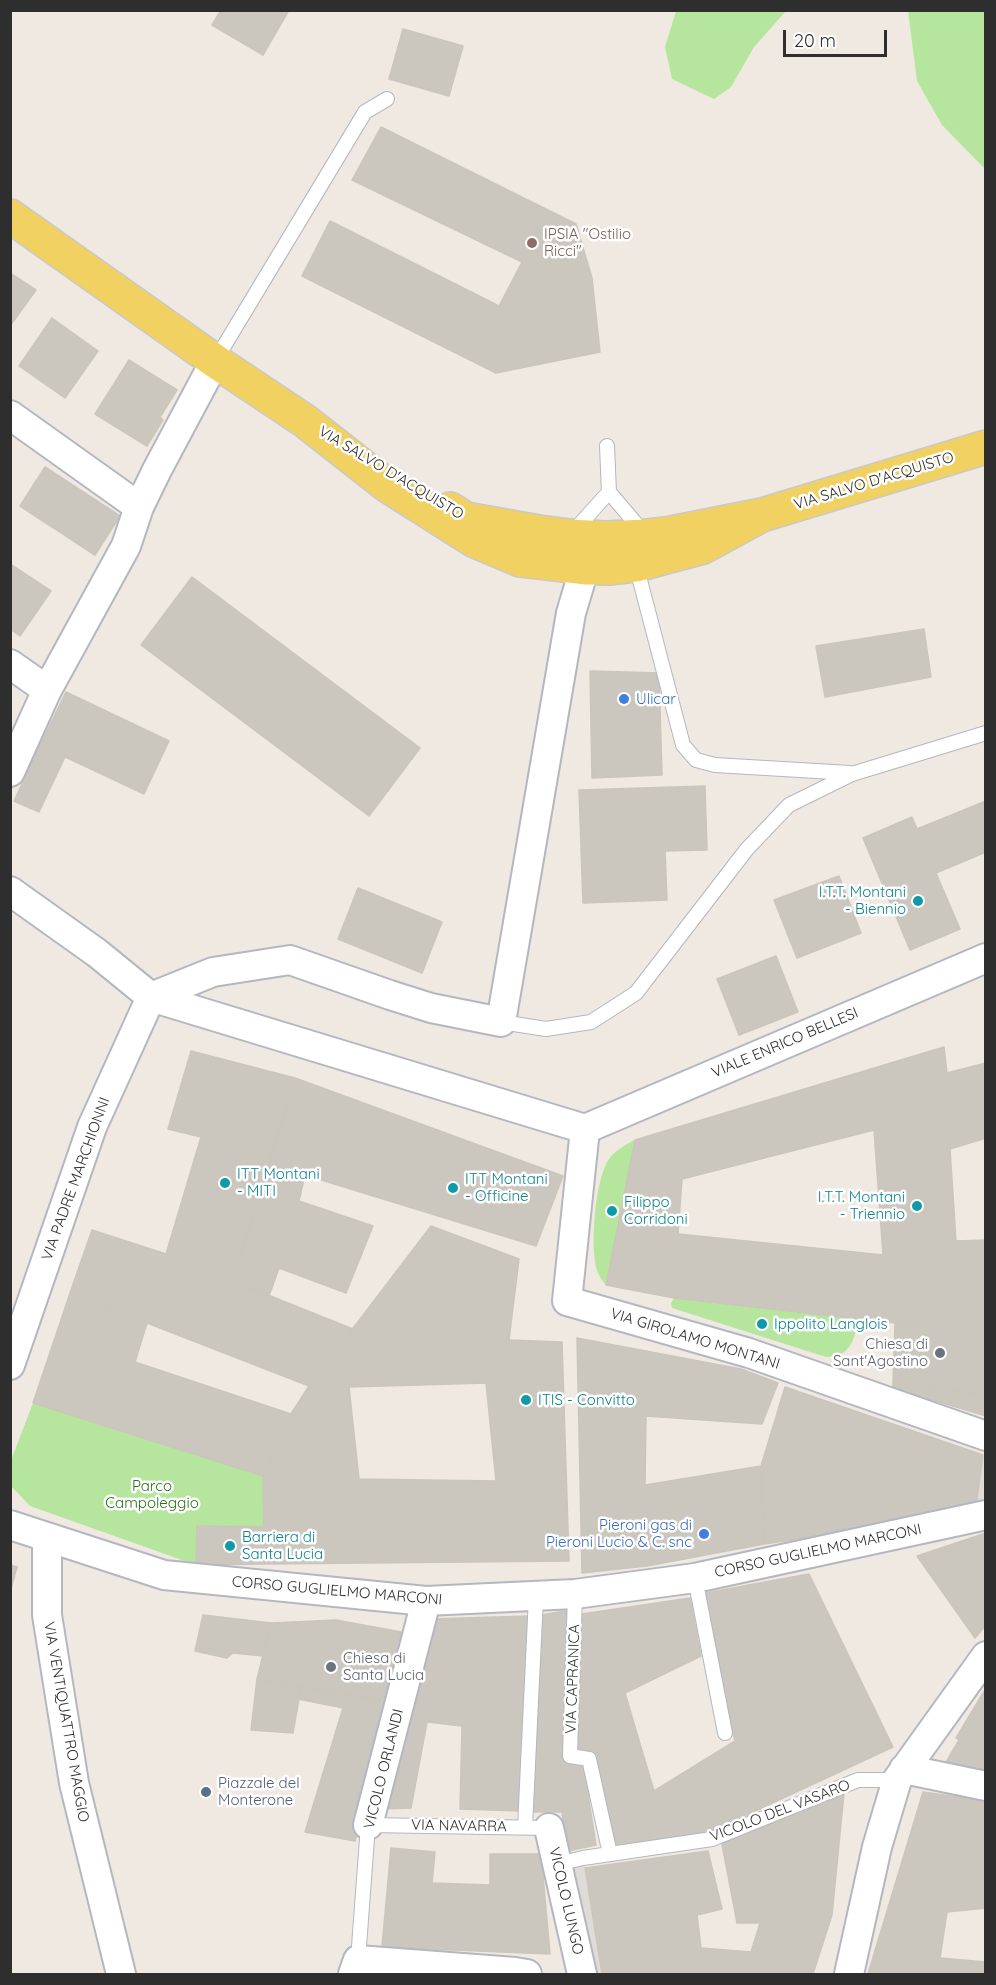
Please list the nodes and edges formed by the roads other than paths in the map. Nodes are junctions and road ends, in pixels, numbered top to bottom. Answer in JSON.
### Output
{"nodes":[{"id":1,"x":387,"y":99,"type":"dead end"},
{"id":2,"x":10,"y":216,"type":"edge"},
{"id":3,"x":215,"y":362,"type":"junction"},
{"id":4,"x":10,"y":415,"type":"edge"},
{"id":5,"x":305,"y":421,"type":"junction"},
{"id":6,"x":607,"y":446,"type":"dead end"},
{"id":7,"x":986,"y":447,"type":"edge"},
{"id":8,"x":609,"y":492,"type":"junction"},
{"id":9,"x":139,"y":507,"type":"junction"},
{"id":10,"x":570,"y":536,"type":"junction"},
{"id":11,"x":641,"y":550,"type":"junction"},
{"id":12,"x":587,"y":568,"type":"junction"},
{"id":13,"x":10,"y":664,"type":"edge"},
{"id":14,"x":47,"y":690,"type":"junction"},
{"id":15,"x":986,"y":733,"type":"edge"},
{"id":16,"x":10,"y":772,"type":"edge"},
{"id":17,"x":852,"y":774,"type":"junction"},
{"id":18,"x":10,"y":891,"type":"edge"},
{"id":19,"x":986,"y":958,"type":"edge"},
{"id":20,"x":151,"y":997,"type":"junction"},
{"id":21,"x":501,"y":1022,"type":"junction"},
{"id":22,"x":585,"y":1129,"type":"junction"},
{"id":23,"x":10,"y":1365,"type":"edge"},
{"id":24,"x":986,"y":1436,"type":"edge"},
{"id":25,"x":986,"y":1515,"type":"edge"},
{"id":26,"x":10,"y":1525,"type":"edge"},
{"id":27,"x":46,"y":1538,"type":"junction"},
{"id":28,"x":695,"y":1578,"type":"junction"},
{"id":29,"x":575,"y":1594,"type":"junction"},
{"id":30,"x":536,"y":1597,"type":"junction"},
{"id":31,"x":426,"y":1601,"type":"junction"},
{"id":32,"x":986,"y":1656,"type":"edge"},
{"id":33,"x":725,"y":1733,"type":"dead end"},
{"id":34,"x":900,"y":1774,"type":"junction"},
{"id":35,"x":986,"y":1786,"type":"edge"},
{"id":36,"x":368,"y":1825,"type":"junction"},
{"id":37,"x":537,"y":1828,"type":"junction"},
{"id":38,"x":610,"y":1854,"type":"junction"},
{"id":39,"x":557,"y":1864,"type":"junction"},
{"id":40,"x":356,"y":1967,"type":"edge"},
{"id":41,"x":121,"y":1974,"type":"edge"},
{"id":42,"x":519,"y":1974,"type":"edge"},
{"id":43,"x":582,"y":1974,"type":"edge"},
{"id":44,"x":849,"y":1974,"type":"edge"}],
"edges":[{"from":1,"to":3,"type":"lane"},
{"from":2,"to":3,"type":"main road","name":"VIA SALVO D'ACQUISTO"},
{"from":3,"to":5,"type":"main road","name":"VIA SALVO D'ACQUISTO"},
{"from":3,"to":9,"type":"street"},
{"from":4,"to":9,"type":"street"},
{"from":5,"to":10,"type":"main road","name":"VIA SALVO D'ACQUISTO"},
{"from":5,"to":12,"type":"main road","name":"VIA SALVO D'ACQUISTO"},
{"from":6,"to":8,"type":"lane"},
{"from":7,"to":11,"type":"main road","name":"VIA SALVO D'ACQUISTO"},
{"from":8,"to":10,"type":"lane"},
{"from":8,"to":11,"type":"lane"},
{"from":9,"to":14,"type":"street"},
{"from":10,"to":11,"type":"main road","name":"VIA SALVO D'ACQUISTO"},
{"from":11,"to":12,"type":"main road","name":"VIA SALVO D'ACQUISTO"},
{"from":11,"to":17,"type":"lane"},
{"from":12,"to":21,"type":"street"},
{"from":13,"to":14,"type":"street"},
{"from":14,"to":16,"type":"street"},
{"from":15,"to":17,"type":"lane"},
{"from":17,"to":21,"type":"lane"},
{"from":18,"to":20,"type":"street"},
{"from":19,"to":22,"type":"street","name":"VIALE ENRICO BELLESI"},
{"from":20,"to":21,"type":"street"},
{"from":20,"to":22,"type":"street"},
{"from":20,"to":23,"type":"street","name":"VIA PADRE MARCHIONNI"},
{"from":22,"to":24,"type":"street","name":"VIA GIROLAMO MONTANI"},
{"from":25,"to":28,"type":"street","name":"CORSO GUGLIELMO MARCONI"},
{"from":26,"to":27,"type":"street","name":"CORSO GUGLIELMO MARCONI"},
{"from":27,"to":31,"type":"street","name":"CORSO GUGLIELMO MARCONI"},
{"from":27,"to":41,"type":"street","name":"VIA VENTIQUATTRO MAGGIO"},
{"from":28,"to":29,"type":"street","name":"CORSO GUGLIELMO MARCONI"},
{"from":28,"to":33,"type":"lane"},
{"from":29,"to":30,"type":"street","name":"CORSO GUGLIELMO MARCONI"},
{"from":29,"to":38,"type":"lane","name":"VIA CAPRANICA"},
{"from":30,"to":31,"type":"street","name":"CORSO GUGLIELMO MARCONI"},
{"from":30,"to":37,"type":"lane"},
{"from":31,"to":36,"type":"street","name":"VICOLO ORLANDI"},
{"from":32,"to":34,"type":"street"},
{"from":34,"to":35,"type":"street"},
{"from":34,"to":38,"type":"lane","name":"VICOLO DEL VASARO"},
{"from":34,"to":44,"type":"street"},
{"from":36,"to":37,"type":"lane","name":"VIA NAVARRA"},
{"from":36,"to":40,"type":"lane","name":"VICOLO ORLANDI"},
{"from":37,"to":39,"type":"street","name":"VICOLO LUNGO"},
{"from":38,"to":39,"type":"lane","name":"VICOLO DEL VASARO"},
{"from":39,"to":43,"type":"street","name":"VICOLO LUNGO"},
{"from":40,"to":42,"type":"street"}]}
